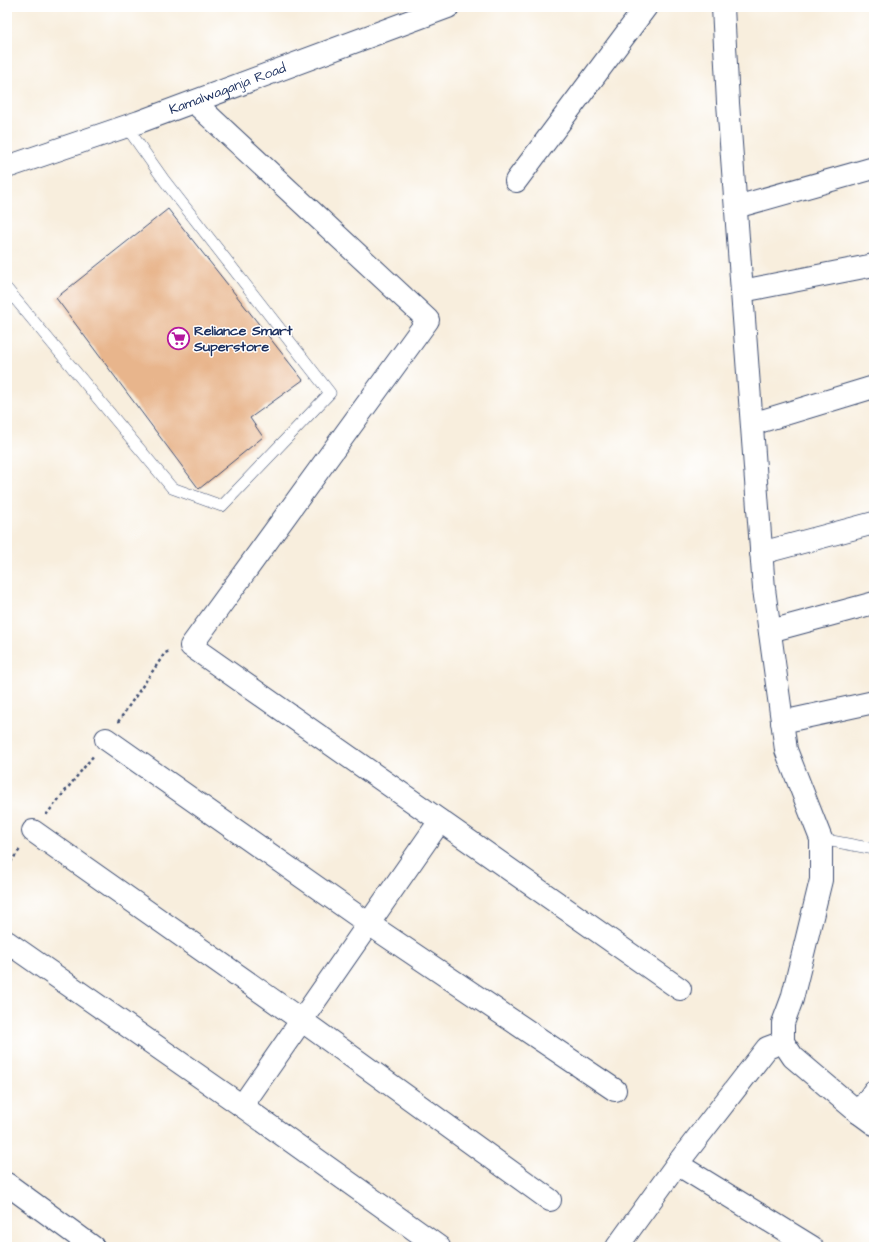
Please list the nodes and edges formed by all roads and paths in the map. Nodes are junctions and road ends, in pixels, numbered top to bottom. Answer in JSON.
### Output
{"nodes":[{"id":1,"x":448,"y":7,"type":"edge"},
{"id":2,"x":646,"y":7,"type":"edge"},
{"id":3,"x":723,"y":7,"type":"edge"},
{"id":4,"x":194,"y":102,"type":"junction"},
{"id":5,"x":126,"y":126,"type":"junction"},
{"id":6,"x":7,"y":167,"type":"edge"},
{"id":7,"x":874,"y":168,"type":"edge"},
{"id":8,"x":516,"y":181,"type":"dead end"},
{"id":9,"x":736,"y":207,"type":"junction"},
{"id":10,"x":874,"y":265,"type":"edge"},
{"id":11,"x":7,"y":289,"type":"edge"},
{"id":12,"x":742,"y":291,"type":"junction"},
{"id":13,"x":874,"y":388,"type":"edge"},
{"id":14,"x":752,"y":424,"type":"junction"},
{"id":15,"x":874,"y":523,"type":"edge"},
{"id":16,"x":761,"y":553,"type":"junction"},
{"id":17,"x":874,"y":603,"type":"edge"},
{"id":18,"x":770,"y":631,"type":"junction"},
{"id":19,"x":874,"y":702,"type":"edge"},
{"id":20,"x":782,"y":722,"type":"junction"},
{"id":21,"x":106,"y":739,"type":"dead end"},
{"id":22,"x":440,"y":821,"type":"junction"},
{"id":23,"x":33,"y":831,"type":"dead end"},
{"id":24,"x":820,"y":839,"type":"junction"},
{"id":25,"x":874,"y":849,"type":"edge"},
{"id":26,"x":369,"y":924,"type":"junction"},
{"id":27,"x":7,"y":942,"type":"edge"},
{"id":28,"x":680,"y":989,"type":"dead end"},
{"id":29,"x":301,"y":1020,"type":"junction"},
{"id":30,"x":782,"y":1042,"type":"junction"},
{"id":31,"x":615,"y":1090,"type":"dead end"},
{"id":32,"x":874,"y":1091,"type":"edge"},
{"id":33,"x":242,"y":1106,"type":"junction"},
{"id":34,"x":867,"y":1118,"type":"edge"},
{"id":35,"x":677,"y":1164,"type":"junction"},
{"id":36,"x":7,"y":1184,"type":"edge"},
{"id":37,"x":550,"y":1200,"type":"dead end"},
{"id":38,"x":93,"y":1247,"type":"edge"},
{"id":39,"x":439,"y":1247,"type":"edge"},
{"id":40,"x":618,"y":1247,"type":"edge"},
{"id":41,"x":812,"y":1247,"type":"edge"}],
"edges":[{"from":1,"to":4,"type":"street","name":"Kamalwaganja Road"},
{"from":2,"to":8,"type":"street"},
{"from":3,"to":9,"type":"street"},
{"from":4,"to":5,"type":"street","name":"Kamalwaganja Road"},
{"from":4,"to":22,"type":"street"},
{"from":5,"to":6,"type":"street","name":"Kamalwaganja Road"},
{"from":5,"to":11,"type":"lane"},
{"from":7,"to":9,"type":"street"},
{"from":9,"to":12,"type":"street"},
{"from":10,"to":12,"type":"street"},
{"from":12,"to":14,"type":"street"},
{"from":13,"to":14,"type":"street"},
{"from":14,"to":16,"type":"street"},
{"from":15,"to":16,"type":"street"},
{"from":16,"to":18,"type":"street"},
{"from":17,"to":18,"type":"street"},
{"from":18,"to":20,"type":"street"},
{"from":19,"to":20,"type":"street"},
{"from":20,"to":24,"type":"street"},
{"from":21,"to":26,"type":"street"},
{"from":22,"to":26,"type":"street"},
{"from":22,"to":28,"type":"street"},
{"from":23,"to":29,"type":"street"},
{"from":24,"to":25,"type":"lane"},
{"from":24,"to":30,"type":"street"},
{"from":26,"to":29,"type":"street"},
{"from":26,"to":31,"type":"street"},
{"from":27,"to":33,"type":"street"},
{"from":29,"to":33,"type":"street"},
{"from":29,"to":37,"type":"street"},
{"from":30,"to":34,"type":"street"},
{"from":30,"to":35,"type":"street"},
{"from":32,"to":34,"type":"street"},
{"from":33,"to":39,"type":"street"},
{"from":35,"to":40,"type":"street"},
{"from":35,"to":41,"type":"street"},
{"from":36,"to":38,"type":"street"}]}
